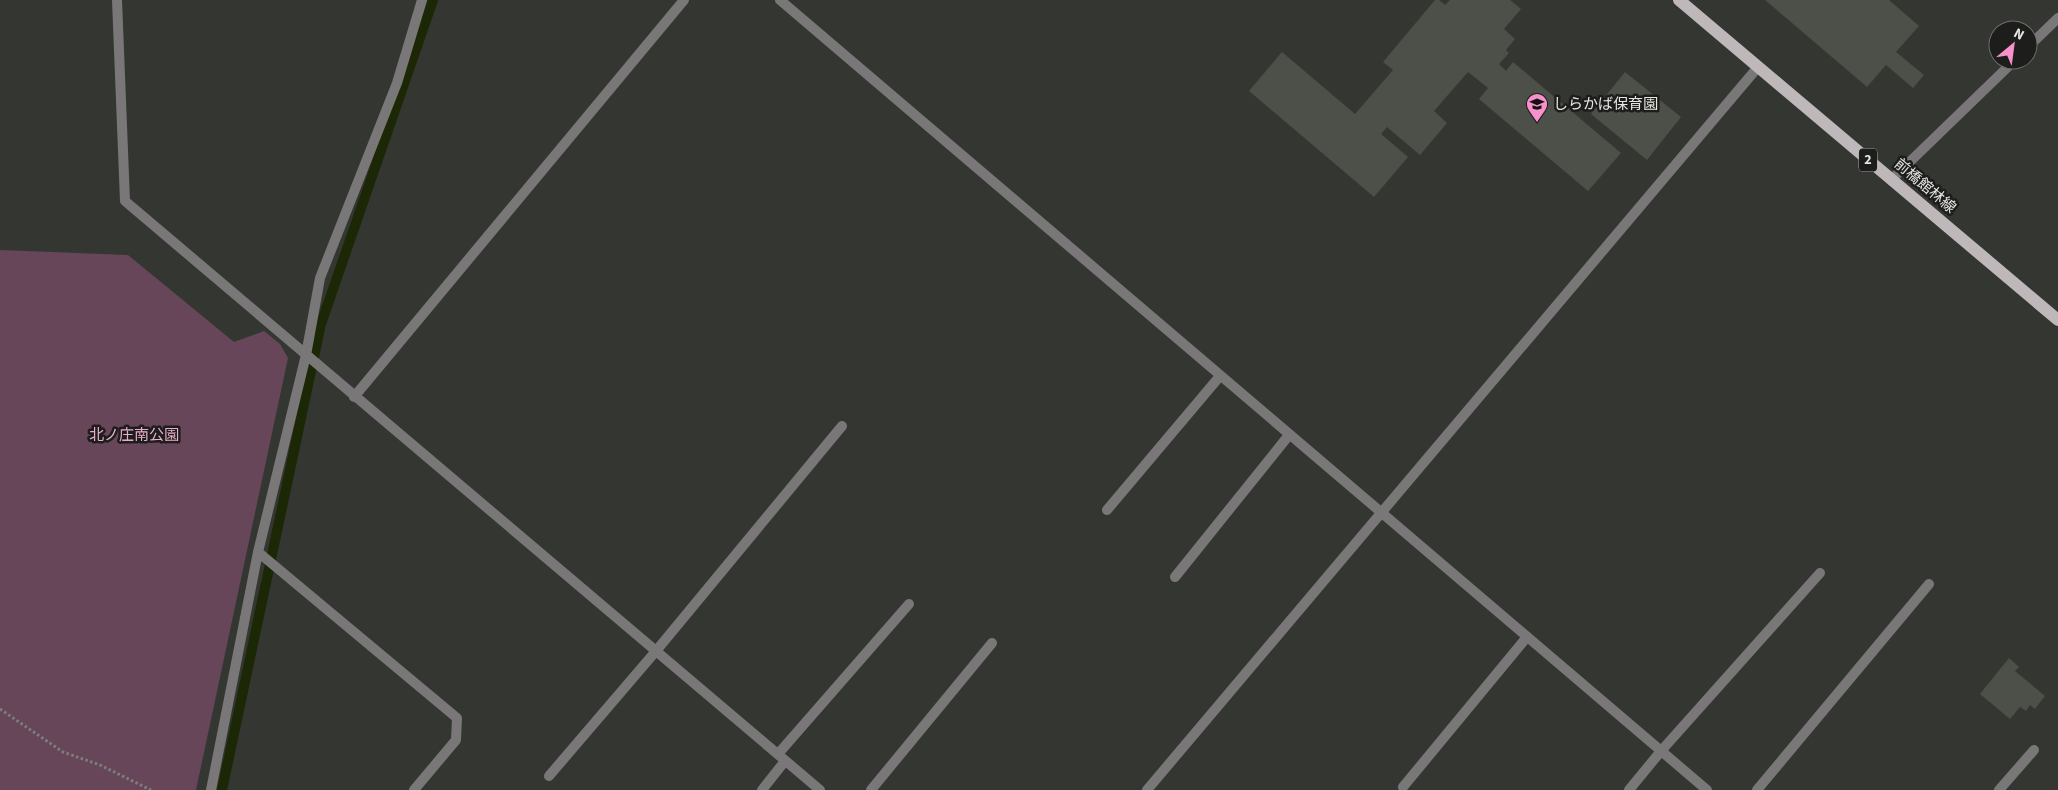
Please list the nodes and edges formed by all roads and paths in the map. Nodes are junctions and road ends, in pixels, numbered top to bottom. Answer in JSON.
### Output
{"nodes":[{"id":1,"x":116,"y":0,"type":"edge"},
{"id":2,"x":422,"y":0,"type":"edge"},
{"id":3,"x":684,"y":0,"type":"edge"},
{"id":4,"x":780,"y":0,"type":"edge"},
{"id":5,"x":1679,"y":0,"type":"edge"},
{"id":6,"x":2058,"y":18,"type":"edge"},
{"id":7,"x":2038,"y":37,"type":"edge"},
{"id":8,"x":1758,"y":67,"type":"junction"},
{"id":9,"x":2005,"y":70,"type":"edge"},
{"id":10,"x":1892,"y":179,"type":"junction"},
{"id":11,"x":2058,"y":320,"type":"edge"},
{"id":12,"x":306,"y":355,"type":"junction"},
{"id":13,"x":1220,"y":376,"type":"junction"},
{"id":14,"x":354,"y":397,"type":"junction"},
{"id":15,"x":842,"y":426,"type":"dead end"},
{"id":16,"x":1289,"y":435,"type":"junction"},
{"id":17,"x":1107,"y":510,"type":"dead end"},
{"id":18,"x":1381,"y":514,"type":"junction"},
{"id":19,"x":258,"y":552,"type":"junction"},
{"id":20,"x":1820,"y":573,"type":"dead end"},
{"id":21,"x":1175,"y":577,"type":"dead end"},
{"id":22,"x":1929,"y":584,"type":"dead end"},
{"id":23,"x":909,"y":604,"type":"dead end"},
{"id":24,"x":1527,"y":637,"type":"junction"},
{"id":25,"x":992,"y":643,"type":"dead end"},
{"id":26,"x":656,"y":651,"type":"junction"},
{"id":27,"x":0,"y":709,"type":"edge"},
{"id":28,"x":2034,"y":750,"type":"dead end"},
{"id":29,"x":1661,"y":751,"type":"junction"},
{"id":30,"x":782,"y":758,"type":"junction"},
{"id":31,"x":548,"y":776,"type":"dead end"},
{"id":32,"x":1403,"y":786,"type":"dead end"},
{"id":33,"x":151,"y":790,"type":"edge"},
{"id":34,"x":212,"y":790,"type":"edge"},
{"id":35,"x":414,"y":790,"type":"edge"},
{"id":36,"x":762,"y":790,"type":"edge"},
{"id":37,"x":820,"y":790,"type":"edge"},
{"id":38,"x":871,"y":790,"type":"edge"},
{"id":39,"x":1148,"y":790,"type":"edge"},
{"id":40,"x":1629,"y":790,"type":"edge"},
{"id":41,"x":1707,"y":790,"type":"edge"},
{"id":42,"x":1757,"y":790,"type":"edge"},
{"id":43,"x":1999,"y":790,"type":"edge"}],
"edges":[{"from":1,"to":12,"type":"street"},
{"from":2,"to":12,"type":"street"},
{"from":3,"to":14,"type":"street"},
{"from":4,"to":13,"type":"street"},
{"from":5,"to":8,"type":"main road","name":"前橋館林線","number":"2"},
{"from":6,"to":7,"type":"street"},
{"from":8,"to":10,"type":"main road","name":"前橋館林線","number":"2"},
{"from":8,"to":18,"type":"street"},
{"from":9,"to":10,"type":"street"},
{"from":10,"to":11,"type":"main road","name":"前橋館林線","number":"2"},
{"from":12,"to":14,"type":"street"},
{"from":12,"to":19,"type":"street"},
{"from":13,"to":16,"type":"street"},
{"from":13,"to":17,"type":"street"},
{"from":14,"to":26,"type":"street"},
{"from":15,"to":26,"type":"street"},
{"from":16,"to":18,"type":"street"},
{"from":16,"to":21,"type":"street"},
{"from":18,"to":24,"type":"street"},
{"from":18,"to":39,"type":"street"},
{"from":19,"to":34,"type":"street"},
{"from":19,"to":35,"type":"street"},
{"from":20,"to":29,"type":"street"},
{"from":22,"to":42,"type":"street"},
{"from":23,"to":30,"type":"street"},
{"from":24,"to":29,"type":"street"},
{"from":24,"to":32,"type":"street"},
{"from":25,"to":38,"type":"street"},
{"from":26,"to":30,"type":"street"},
{"from":26,"to":31,"type":"street"},
{"from":27,"to":33,"type":"path"},
{"from":28,"to":43,"type":"street"},
{"from":29,"to":40,"type":"street"},
{"from":29,"to":41,"type":"street"},
{"from":30,"to":36,"type":"street"},
{"from":30,"to":37,"type":"street"}]}
